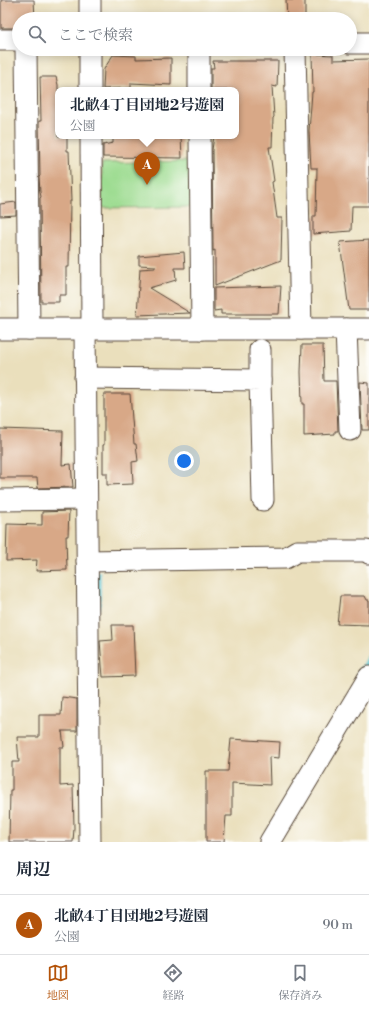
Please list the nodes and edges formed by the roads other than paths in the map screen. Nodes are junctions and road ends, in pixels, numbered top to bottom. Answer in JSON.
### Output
{"nodes":[{"id":1,"x":90,"y":0,"type":"edge"},
{"id":2,"x":90,"y":12,"type":"edge"},
{"id":3,"x":0,"y":40,"type":"edge"},
{"id":4,"x":12,"y":40,"type":"edge"},
{"id":5,"x":357,"y":43,"type":"edge"},
{"id":6,"x":369,"y":43,"type":"edge"},
{"id":7,"x":26,"y":56,"type":"edge"},
{"id":8,"x":90,"y":56,"type":"edge"},
{"id":9,"x":198,"y":56,"type":"edge"},
{"id":10,"x":295,"y":56,"type":"edge"},
{"id":11,"x":90,"y":87,"type":"edge"},
{"id":12,"x":199,"y":87,"type":"edge"},
{"id":13,"x":91,"y":139,"type":"edge"},
{"id":14,"x":200,"y":139,"type":"edge"},
{"id":15,"x":29,"y":329,"type":"junction"},
{"id":16,"x":89,"y":329,"type":"junction"},
{"id":17,"x":202,"y":329,"type":"junction"},
{"id":18,"x":301,"y":329,"type":"junction"},
{"id":19,"x":346,"y":329,"type":"junction"},
{"id":20,"x":369,"y":329,"type":"edge"},
{"id":21,"x":0,"y":330,"type":"edge"},
{"id":22,"x":260,"y":350,"type":"dead end"},
{"id":23,"x":85,"y":378,"type":"junction"},
{"id":24,"x":260,"y":380,"type":"junction"},
{"id":25,"x":350,"y":430,"type":"dead end"},
{"id":26,"x":86,"y":499,"type":"junction"},
{"id":27,"x":0,"y":500,"type":"edge"},
{"id":28,"x":263,"y":500,"type":"dead end"},
{"id":29,"x":369,"y":553,"type":"edge"},
{"id":30,"x":87,"y":561,"type":"junction"},
{"id":31,"x":369,"y":677,"type":"edge"},
{"id":32,"x":90,"y":842,"type":"edge"},
{"id":33,"x":270,"y":842,"type":"edge"}],
"edges":[{"from":1,"to":2,"type":"street"},
{"from":3,"to":4,"type":"street"},
{"from":5,"to":6,"type":"street"},
{"from":7,"to":15,"type":"street"},
{"from":8,"to":11,"type":"street"},
{"from":9,"to":12,"type":"street"},
{"from":10,"to":18,"type":"street"},
{"from":13,"to":16,"type":"street"},
{"from":14,"to":17,"type":"street"},
{"from":15,"to":16,"type":"street"},
{"from":15,"to":21,"type":"street"},
{"from":16,"to":17,"type":"street"},
{"from":16,"to":23,"type":"street"},
{"from":17,"to":18,"type":"street"},
{"from":18,"to":19,"type":"street"},
{"from":19,"to":20,"type":"street"},
{"from":19,"to":25,"type":"street"},
{"from":22,"to":24,"type":"street"},
{"from":23,"to":24,"type":"street"},
{"from":23,"to":26,"type":"street"},
{"from":24,"to":28,"type":"street"},
{"from":26,"to":27,"type":"street"},
{"from":26,"to":30,"type":"street"},
{"from":29,"to":30,"type":"street"},
{"from":30,"to":32,"type":"street"},
{"from":31,"to":33,"type":"street"}]}
